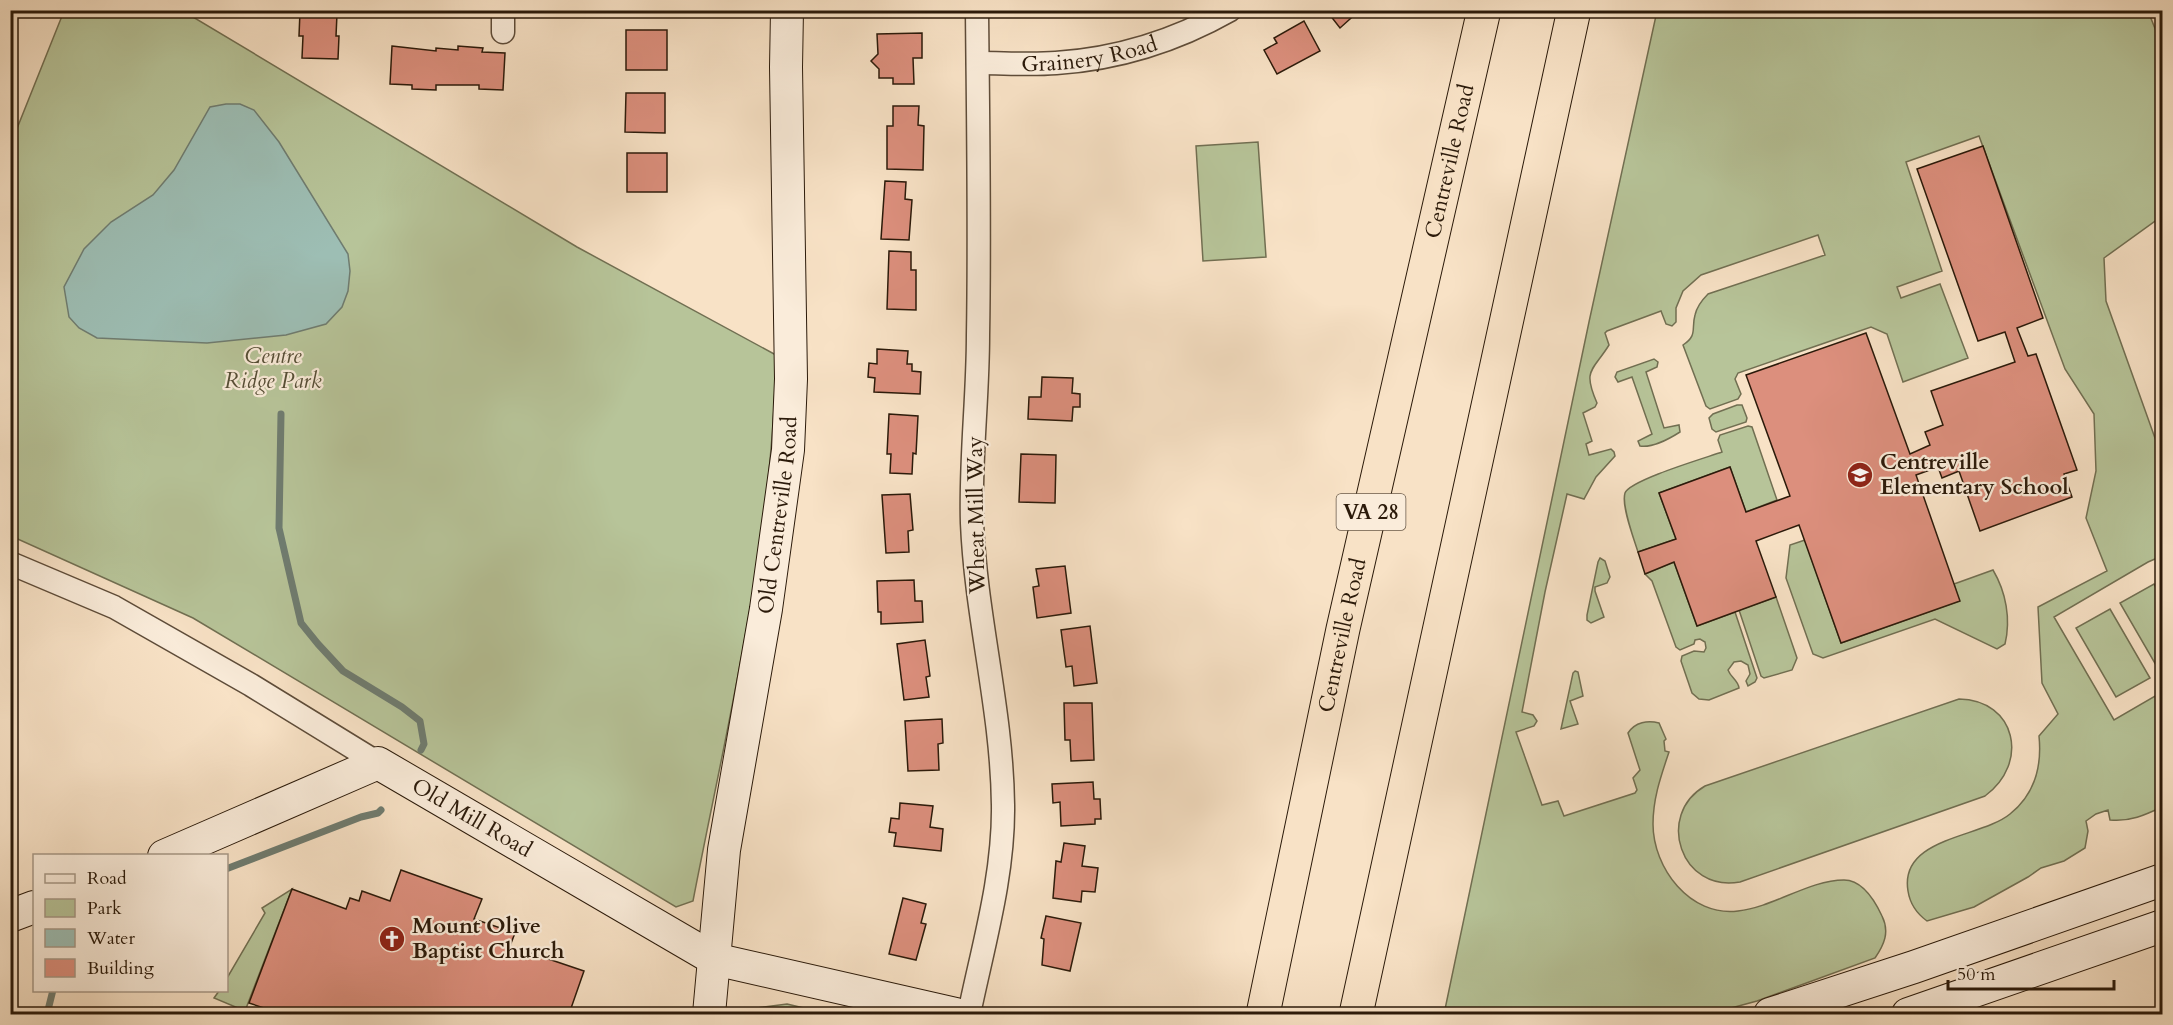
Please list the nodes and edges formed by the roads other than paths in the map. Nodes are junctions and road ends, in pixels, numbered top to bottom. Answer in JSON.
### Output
{"nodes":[{"id":1,"x":787,"y":10,"type":"edge"},
{"id":2,"x":977,"y":10,"type":"edge"},
{"id":3,"x":1230,"y":10,"type":"edge"},
{"id":4,"x":1484,"y":10,"type":"edge"},
{"id":5,"x":1574,"y":10,"type":"edge"},
{"id":6,"x":978,"y":63,"type":"junction"},
{"id":7,"x":10,"y":563,"type":"edge"},
{"id":8,"x":378,"y":763,"type":"junction"},
{"id":9,"x":166,"y":854,"type":"edge"},
{"id":10,"x":2163,"y":880,"type":"edge"},
{"id":11,"x":33,"y":907,"type":"edge"},
{"id":12,"x":10,"y":916,"type":"edge"},
{"id":13,"x":2163,"y":926,"type":"edge"},
{"id":14,"x":714,"y":959,"type":"junction"},
{"id":15,"x":709,"y":1014,"type":"edge"},
{"id":16,"x":956,"y":1014,"type":"edge"},
{"id":17,"x":969,"y":1014,"type":"edge"},
{"id":18,"x":1263,"y":1014,"type":"edge"},
{"id":19,"x":1356,"y":1014,"type":"edge"},
{"id":20,"x":1770,"y":1014,"type":"edge"},
{"id":21,"x":1908,"y":1014,"type":"edge"}],
"edges":[{"from":1,"to":14,"type":"street","name":"Old Centreville Road"},
{"from":2,"to":6,"type":"street","name":"Wheat Mill Way"},
{"from":3,"to":6,"type":"street","name":"Grainery Road"},
{"from":4,"to":18,"type":"highway","name":"Centreville Road","number":"VA 28"},
{"from":5,"to":19,"type":"highway"},
{"from":6,"to":17,"type":"street","name":"Wheat Mill Way"},
{"from":7,"to":8,"type":"street","name":"Old Mill Road"},
{"from":8,"to":9,"type":"street"},
{"from":8,"to":14,"type":"street","name":"Old Mill Road"},
{"from":10,"to":20,"type":"street"},
{"from":11,"to":12,"type":"street"},
{"from":13,"to":21,"type":"street"},
{"from":14,"to":15,"type":"street","name":"Old Centreville Road"},
{"from":14,"to":16,"type":"street","name":"Old Mill Road"}]}
